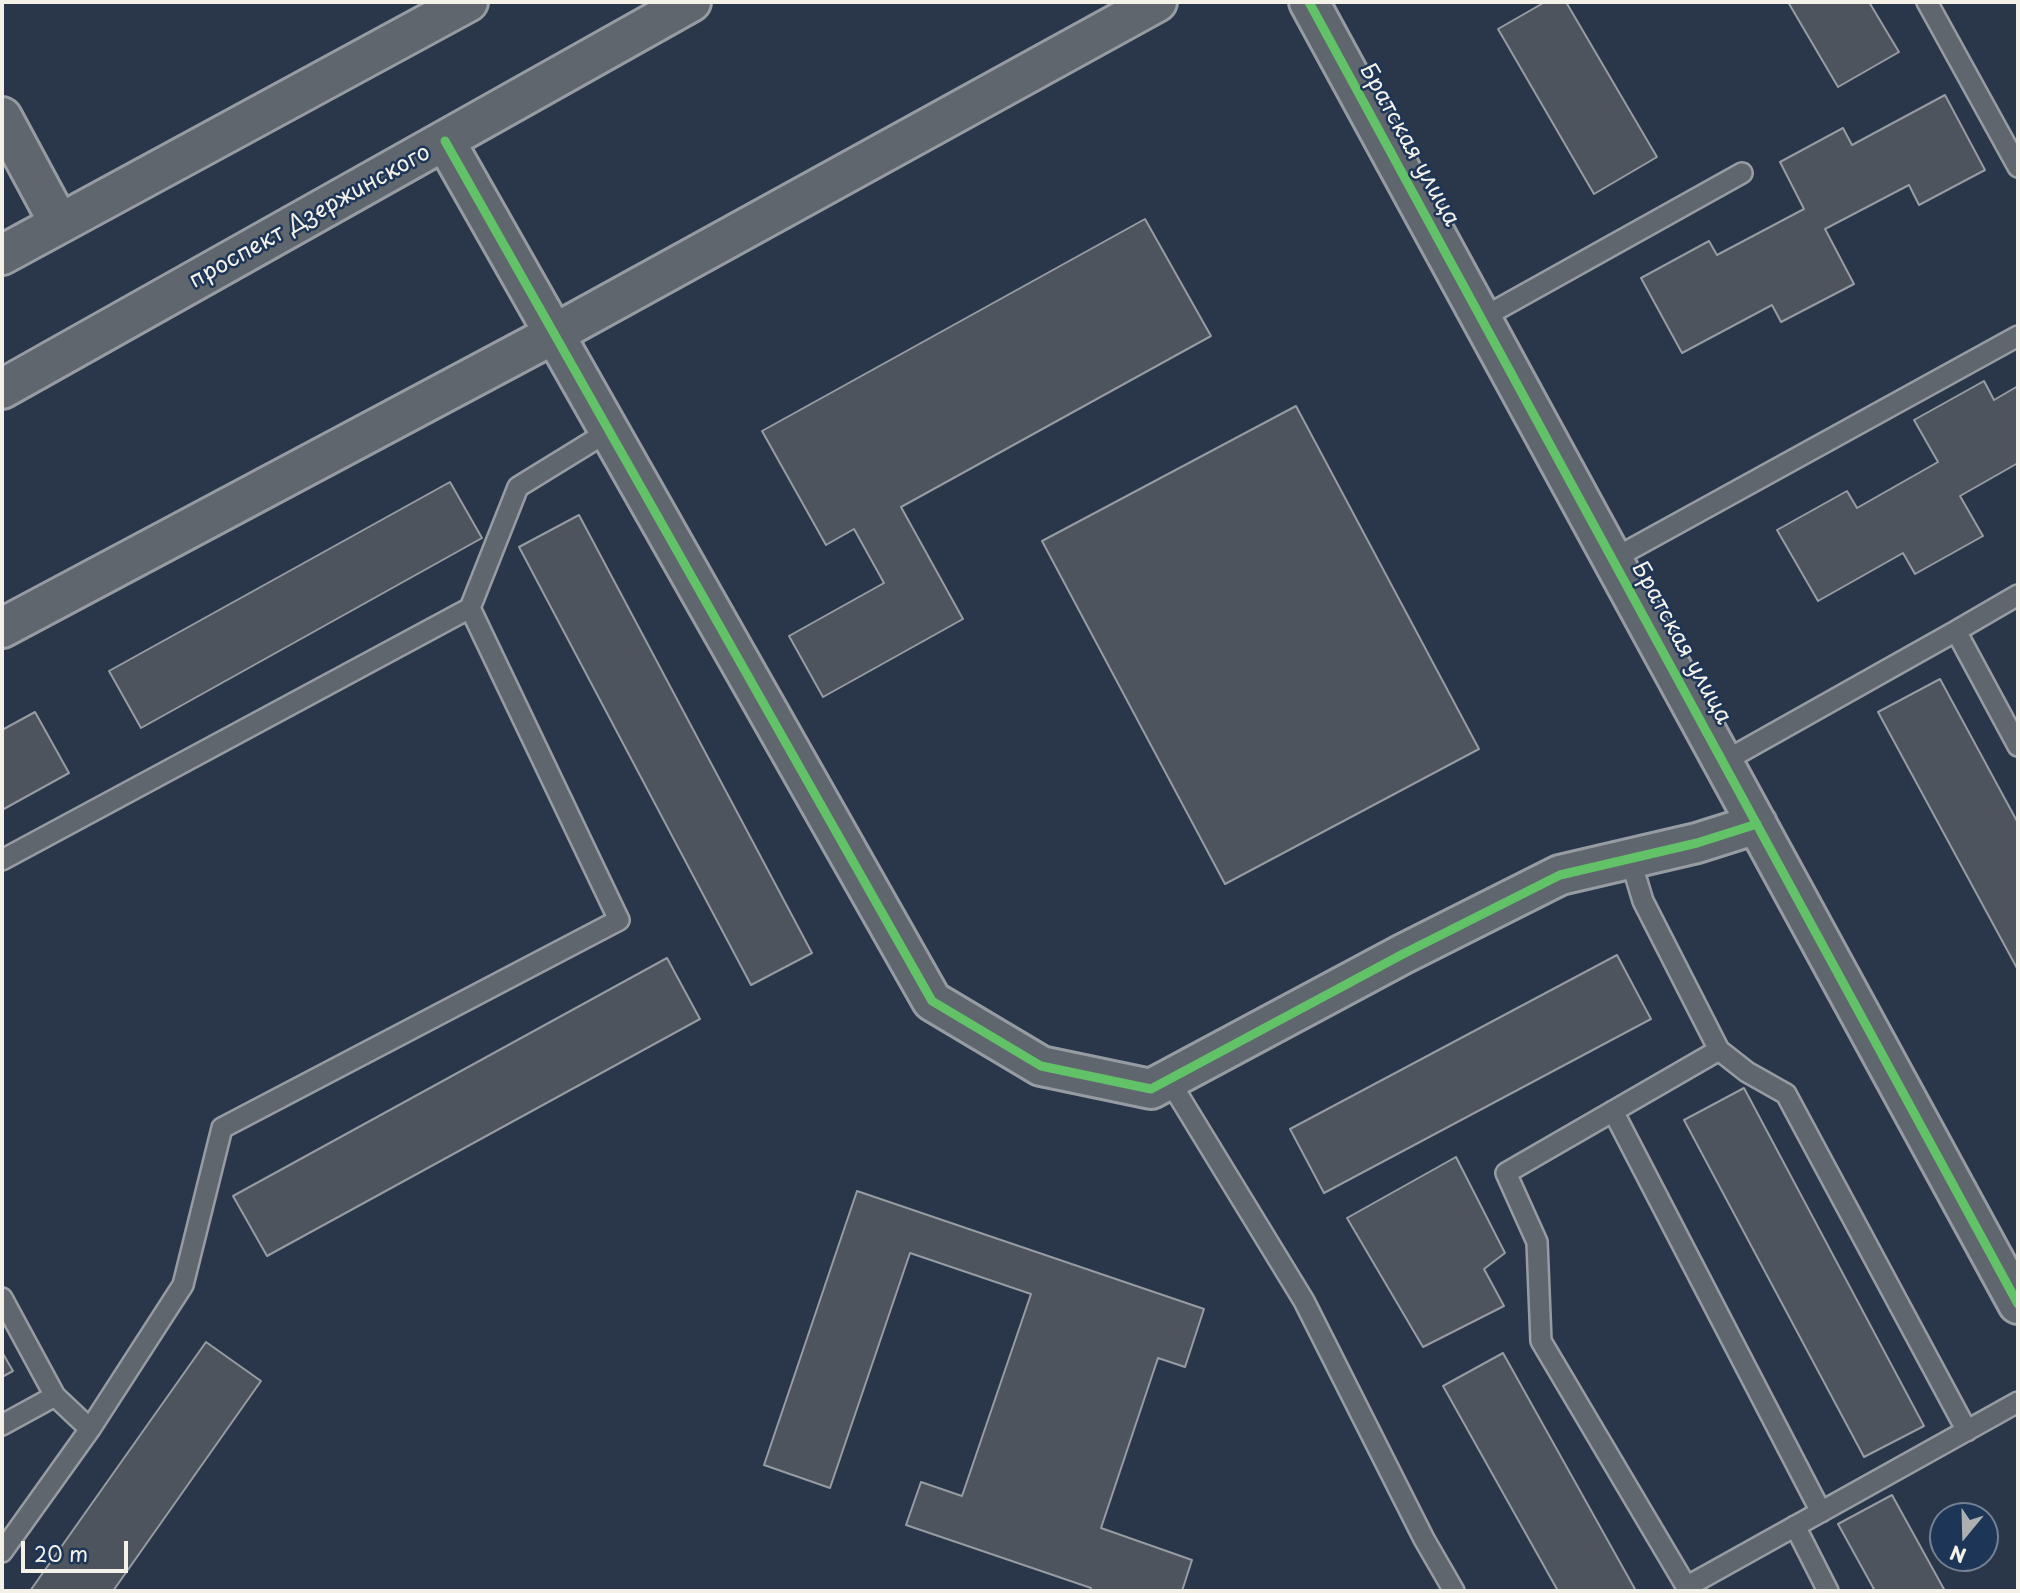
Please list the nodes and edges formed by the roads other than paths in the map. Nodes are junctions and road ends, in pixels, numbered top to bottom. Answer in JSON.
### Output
{"nodes":[{"id":1,"x":468,"y":2,"type":"edge"},
{"id":2,"x":691,"y":2,"type":"edge"},
{"id":3,"x":1157,"y":2,"type":"edge"},
{"id":4,"x":1309,"y":2,"type":"edge"},
{"id":5,"x":1927,"y":2,"type":"edge"},
{"id":6,"x":2,"y":117,"type":"edge"},
{"id":7,"x":445,"y":141,"type":"junction"},
{"id":8,"x":2018,"y":167,"type":"edge"},
{"id":9,"x":1742,"y":173,"type":"dead end"},
{"id":10,"x":59,"y":223,"type":"junction"},
{"id":11,"x":2,"y":255,"type":"edge"},
{"id":12,"x":1482,"y":318,"type":"junction"},
{"id":13,"x":554,"y":334,"type":"junction"},
{"id":14,"x":2018,"y":336,"type":"edge"},
{"id":15,"x":2,"y":389,"type":"edge"},
{"id":16,"x":609,"y":431,"type":"junction"},
{"id":17,"x":1613,"y":559,"type":"junction"},
{"id":18,"x":2018,"y":595,"type":"edge"},
{"id":19,"x":470,"y":608,"type":"junction"},
{"id":20,"x":2,"y":628,"type":"edge"},
{"id":21,"x":1955,"y":631,"type":"junction"},
{"id":22,"x":2018,"y":746,"type":"edge"},
{"id":23,"x":1723,"y":762,"type":"junction"},
{"id":24,"x":1757,"y":824,"type":"junction"},
{"id":25,"x":1630,"y":858,"type":"junction"},
{"id":26,"x":2,"y":860,"type":"edge"},
{"id":27,"x":1719,"y":1051,"type":"junction"},
{"id":28,"x":1169,"y":1080,"type":"junction"},
{"id":29,"x":1613,"y":1111,"type":"junction"},
{"id":30,"x":2,"y":1298,"type":"edge"},
{"id":31,"x":2018,"y":1304,"type":"edge"},
{"id":32,"x":55,"y":1396,"type":"junction"},
{"id":33,"x":2018,"y":1402,"type":"edge"},
{"id":34,"x":2,"y":1425,"type":"edge"},
{"id":35,"x":90,"y":1429,"type":"junction"},
{"id":36,"x":1966,"y":1431,"type":"junction"},
{"id":37,"x":1821,"y":1512,"type":"junction"},
{"id":38,"x":1795,"y":1526,"type":"junction"},
{"id":39,"x":2,"y":1552,"type":"edge"},
{"id":40,"x":1688,"y":1589,"type":"edge"},
{"id":41,"x":1454,"y":1591,"type":"edge"},
{"id":42,"x":1828,"y":1591,"type":"edge"}],
"edges":[{"from":1,"to":10,"type":"street"},
{"from":2,"to":7,"type":"street","name":"проспект Дзержинского"},
{"from":3,"to":13,"type":"street"},
{"from":4,"to":12,"type":"street","name":"Братская улица"},
{"from":5,"to":8,"type":"lane"},
{"from":6,"to":10,"type":"street"},
{"from":7,"to":13,"type":"street"},
{"from":7,"to":15,"type":"street","name":"проспект Дзержинского"},
{"from":9,"to":12,"type":"lane"},
{"from":10,"to":11,"type":"street"},
{"from":12,"to":17,"type":"street","name":"Братская улица"},
{"from":13,"to":16,"type":"street"},
{"from":13,"to":20,"type":"street"},
{"from":14,"to":17,"type":"lane"},
{"from":16,"to":19,"type":"lane"},
{"from":16,"to":28,"type":"street"},
{"from":17,"to":23,"type":"street","name":"Братская улица"},
{"from":18,"to":21,"type":"lane"},
{"from":19,"to":26,"type":"lane"},
{"from":19,"to":35,"type":"lane"},
{"from":21,"to":22,"type":"lane"},
{"from":21,"to":23,"type":"lane"},
{"from":23,"to":24,"type":"street","name":"Братская улица"},
{"from":24,"to":25,"type":"street"},
{"from":24,"to":31,"type":"street","name":"Братская улица"},
{"from":25,"to":27,"type":"lane"},
{"from":25,"to":28,"type":"street"},
{"from":27,"to":29,"type":"lane"},
{"from":27,"to":36,"type":"lane"},
{"from":28,"to":41,"type":"lane"},
{"from":29,"to":37,"type":"lane"},
{"from":29,"to":40,"type":"lane"},
{"from":30,"to":32,"type":"lane"},
{"from":32,"to":34,"type":"lane"},
{"from":32,"to":35,"type":"lane"},
{"from":33,"to":36,"type":"lane"},
{"from":35,"to":39,"type":"lane"},
{"from":36,"to":37,"type":"lane"},
{"from":37,"to":38,"type":"lane"},
{"from":38,"to":40,"type":"lane"},
{"from":38,"to":42,"type":"lane"}]}
